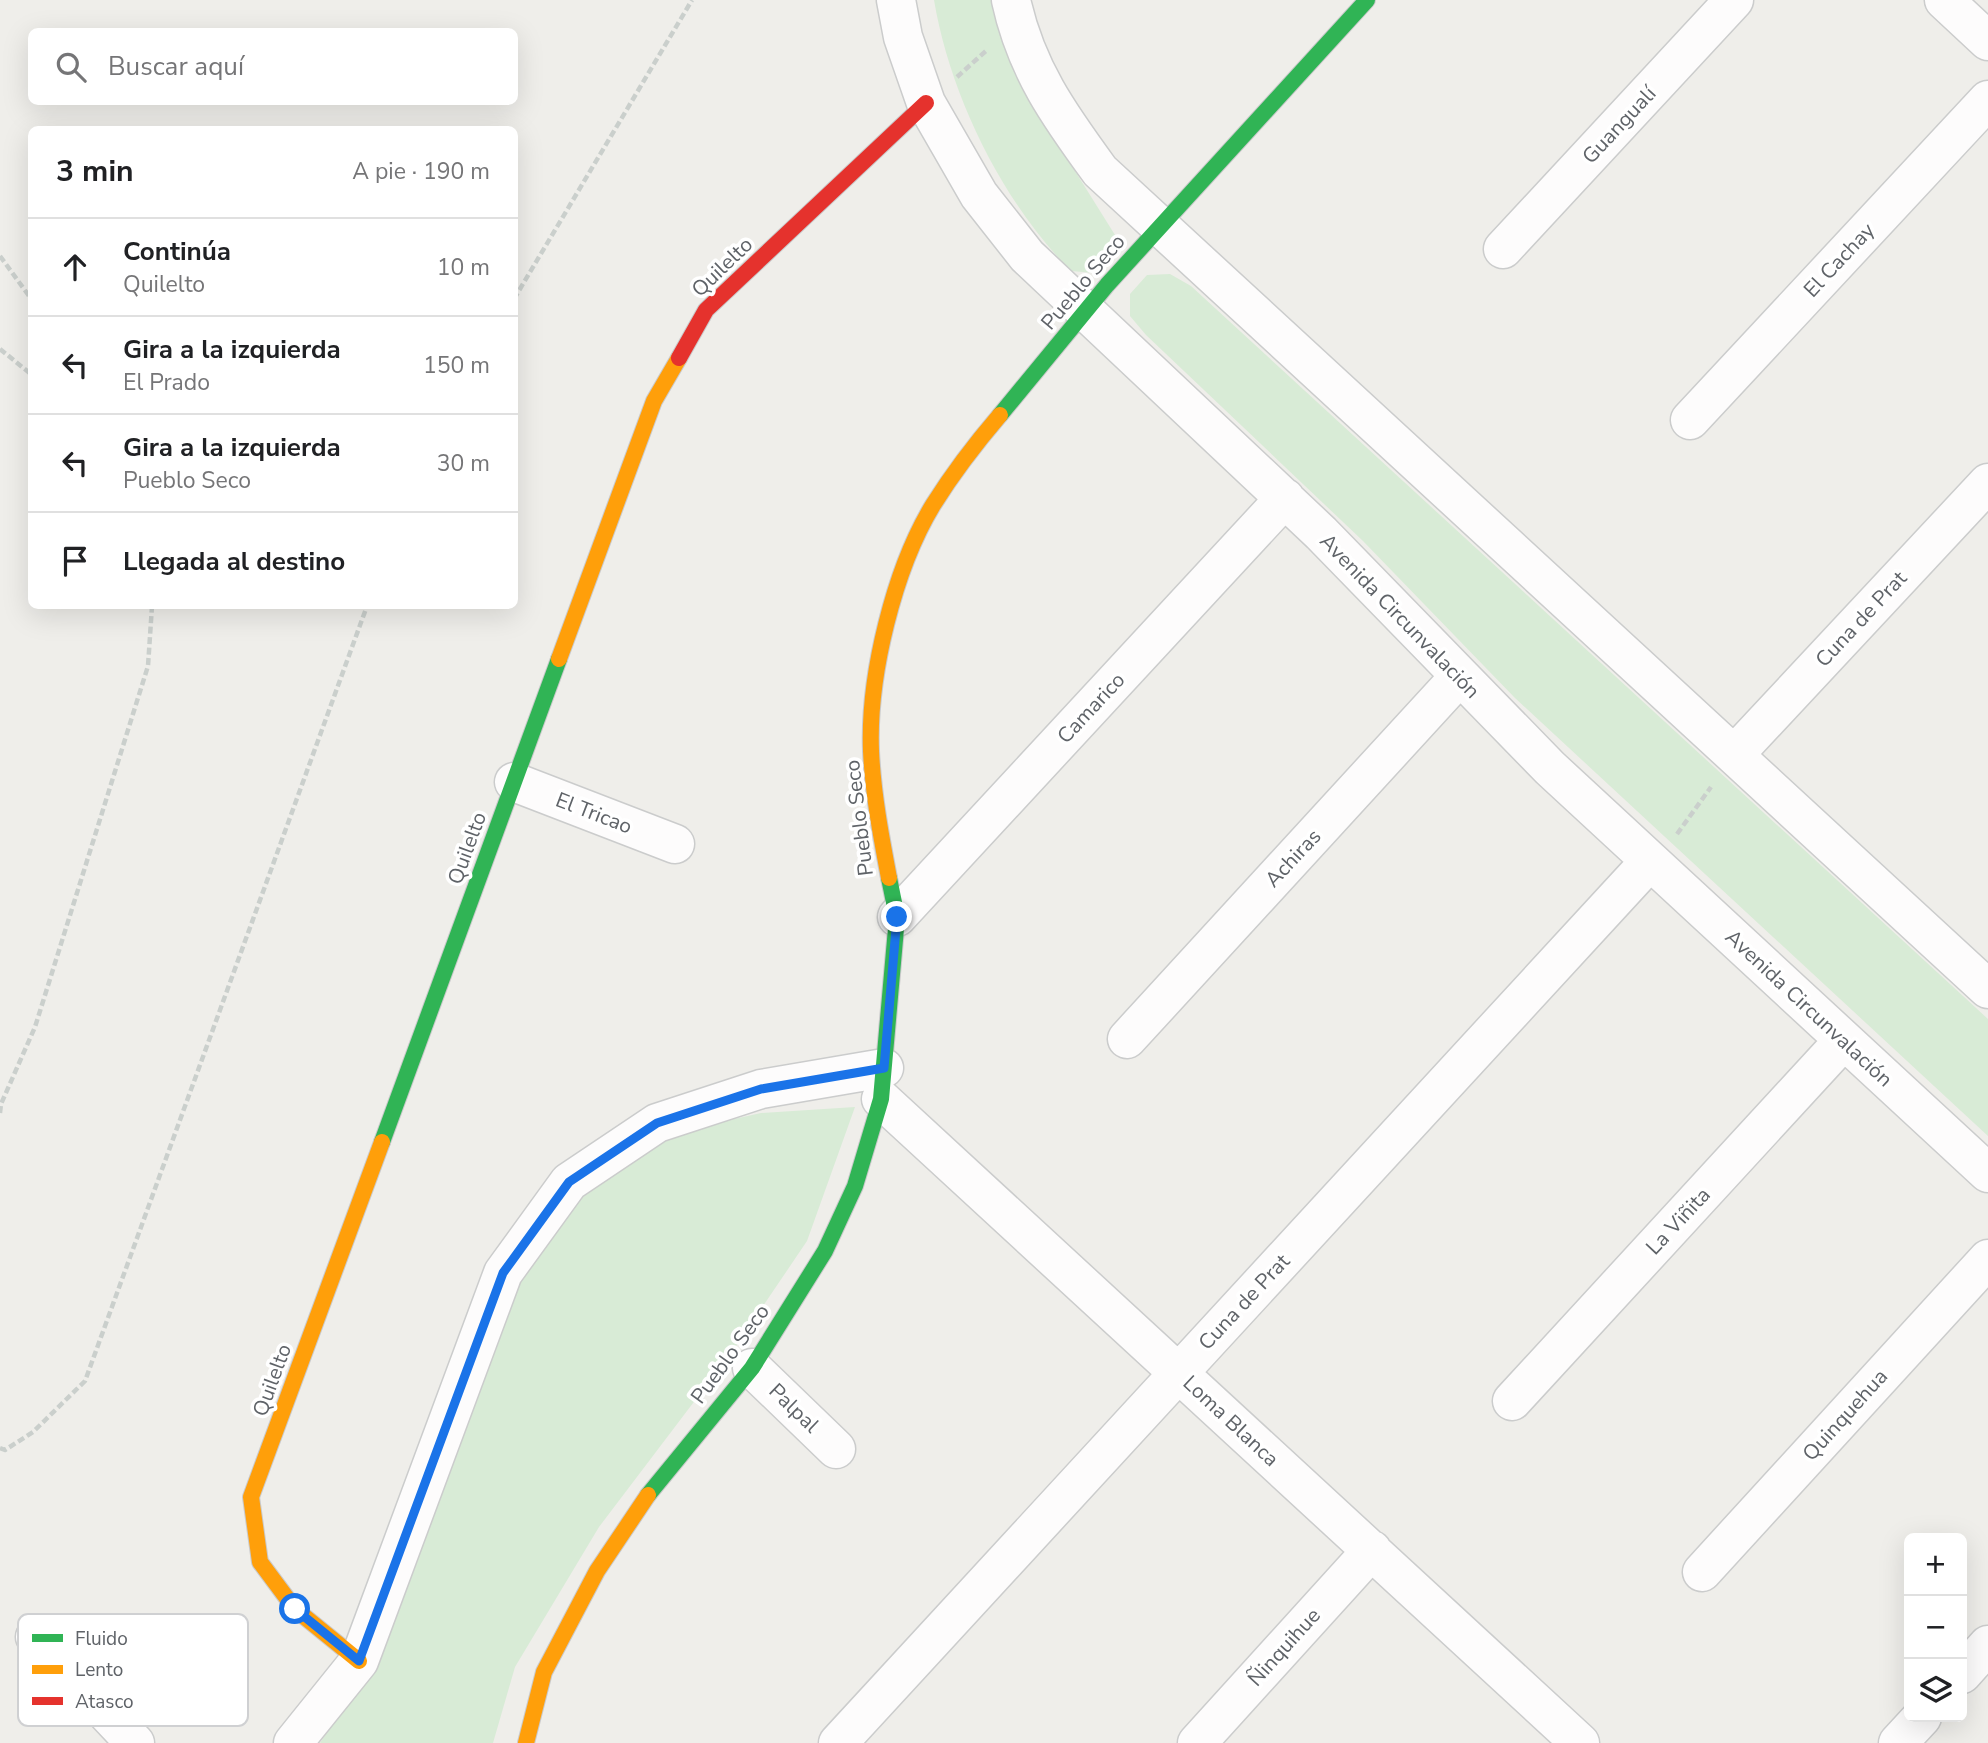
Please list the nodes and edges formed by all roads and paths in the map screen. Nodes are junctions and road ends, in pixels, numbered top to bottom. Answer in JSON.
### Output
{"nodes":[{"id":1,"x":692,"y":0,"type":"edge"},
{"id":2,"x":896,"y":0,"type":"edge"},
{"id":3,"x":1367,"y":0,"type":"edge"},
{"id":4,"x":1734,"y":0,"type":"edge"},
{"id":5,"x":1944,"y":0,"type":"edge"},
{"id":6,"x":1014,"y":12,"type":"edge"},
{"id":7,"x":1988,"y":41,"type":"edge"},
{"id":8,"x":1988,"y":100,"type":"edge"},
{"id":9,"x":926,"y":103,"type":"junction"},
{"id":10,"x":1158,"y":226,"type":"junction"},
{"id":11,"x":1503,"y":249,"type":"dead end"},
{"id":12,"x":0,"y":256,"type":"edge"},
{"id":13,"x":518,"y":292,"type":"edge"},
{"id":14,"x":28,"y":294,"type":"edge"},
{"id":15,"x":1086,"y":311,"type":"junction"},
{"id":16,"x":0,"y":349,"type":"edge"},
{"id":17,"x":28,"y":372,"type":"edge"},
{"id":18,"x":1690,"y":421,"type":"dead end"},
{"id":19,"x":1988,"y":483,"type":"edge"},
{"id":20,"x":1285,"y":499,"type":"junction"},
{"id":21,"x":152,"y":609,"type":"edge"},
{"id":22,"x":367,"y":609,"type":"edge"},
{"id":23,"x":1460,"y":677,"type":"junction"},
{"id":24,"x":1734,"y":755,"type":"junction"},
{"id":25,"x":514,"y":782,"type":"junction"},
{"id":26,"x":675,"y":844,"type":"dead end"},
{"id":27,"x":1650,"y":860,"type":"junction"},
{"id":28,"x":897,"y":917,"type":"junction"},
{"id":29,"x":1988,"y":989,"type":"edge"},
{"id":30,"x":1126,"y":1040,"type":"dead end"},
{"id":31,"x":1844,"y":1040,"type":"junction"},
{"id":32,"x":882,"y":1084,"type":"junction"},
{"id":33,"x":0,"y":1113,"type":"edge"},
{"id":34,"x":1988,"y":1173,"type":"edge"},
{"id":35,"x":1988,"y":1259,"type":"edge"},
{"id":36,"x":752,"y":1368,"type":"junction"},
{"id":37,"x":1178,"y":1373,"type":"junction"},
{"id":38,"x":1512,"y":1401,"type":"dead end"},
{"id":39,"x":0,"y":1448,"type":"edge"},
{"id":40,"x":836,"y":1449,"type":"dead end"},
{"id":41,"x":1372,"y":1550,"type":"junction"},
{"id":42,"x":1702,"y":1572,"type":"dead end"},
{"id":43,"x":1988,"y":1645,"type":"edge"},
{"id":44,"x":359,"y":1661,"type":"junction"},
{"id":45,"x":1967,"y":1668,"type":"edge"},
{"id":46,"x":1917,"y":1722,"type":"edge"},
{"id":47,"x":119,"y":1726,"type":"edge"},
{"id":48,"x":1560,"y":1736,"type":"edge"},
{"id":49,"x":135,"y":1743,"type":"edge"},
{"id":50,"x":293,"y":1743,"type":"edge"},
{"id":51,"x":526,"y":1743,"type":"edge"},
{"id":52,"x":838,"y":1743,"type":"edge"},
{"id":53,"x":1197,"y":1743,"type":"edge"},
{"id":54,"x":1898,"y":1743,"type":"edge"}],
"edges":[{"from":1,"to":13,"type":"path"},
{"from":2,"to":9,"type":"street","name":"Avenida Circunvalación"},
{"from":3,"to":10,"type":"street","name":"Pueblo Seco"},
{"from":4,"to":11,"type":"street","name":"Guangualí"},
{"from":5,"to":7,"type":"street"},
{"from":6,"to":9,"type":"path"},
{"from":6,"to":10,"type":"street"},
{"from":8,"to":18,"type":"street","name":"El Cachay"},
{"from":9,"to":15,"type":"street","name":"Avenida Circunvalación"},
{"from":9,"to":25,"type":"street","name":"Quilelto"},
{"from":10,"to":15,"type":"street","name":"Pueblo Seco"},
{"from":10,"to":24,"type":"street"},
{"from":12,"to":14,"type":"path"},
{"from":15,"to":20,"type":"street","name":"Avenida Circunvalación"},
{"from":15,"to":28,"type":"street","name":"Pueblo Seco"},
{"from":16,"to":17,"type":"path"},
{"from":19,"to":24,"type":"street","name":"Cuna de Prat"},
{"from":20,"to":23,"type":"street","name":"Avenida Circunvalación"},
{"from":20,"to":28,"type":"street","name":"Camarico"},
{"from":21,"to":33,"type":"path"},
{"from":22,"to":39,"type":"path"},
{"from":23,"to":27,"type":"street","name":"Avenida Circunvalación"},
{"from":23,"to":30,"type":"street","name":"Achiras"},
{"from":24,"to":27,"type":"path"},
{"from":24,"to":29,"type":"street"},
{"from":25,"to":26,"type":"street","name":"El Tricao"},
{"from":25,"to":44,"type":"street","name":"Quilelto"},
{"from":27,"to":31,"type":"street","name":"Avenida Circunvalación"},
{"from":27,"to":37,"type":"street","name":"Cuna de Prat"},
{"from":28,"to":32,"type":"street","name":"Pueblo Seco"},
{"from":31,"to":34,"type":"street","name":"Avenida Circunvalación"},
{"from":31,"to":38,"type":"street","name":"La Viñita"},
{"from":32,"to":36,"type":"street","name":"Pueblo Seco"},
{"from":32,"to":37,"type":"street","name":"Loma Blanca"},
{"from":32,"to":44,"type":"street"},
{"from":35,"to":42,"type":"street","name":"Quinquehua"},
{"from":36,"to":40,"type":"street","name":"Palpal"},
{"from":36,"to":51,"type":"street","name":"Pueblo Seco"},
{"from":37,"to":41,"type":"street","name":"Loma Blanca"},
{"from":37,"to":52,"type":"street","name":"Cuna de Prat"},
{"from":41,"to":48,"type":"street","name":"Loma Blanca"},
{"from":41,"to":53,"type":"street","name":"Ñinquihue"},
{"from":43,"to":45,"type":"street"},
{"from":44,"to":50,"type":"street"},
{"from":46,"to":54,"type":"street"},
{"from":47,"to":49,"type":"street"}]}
